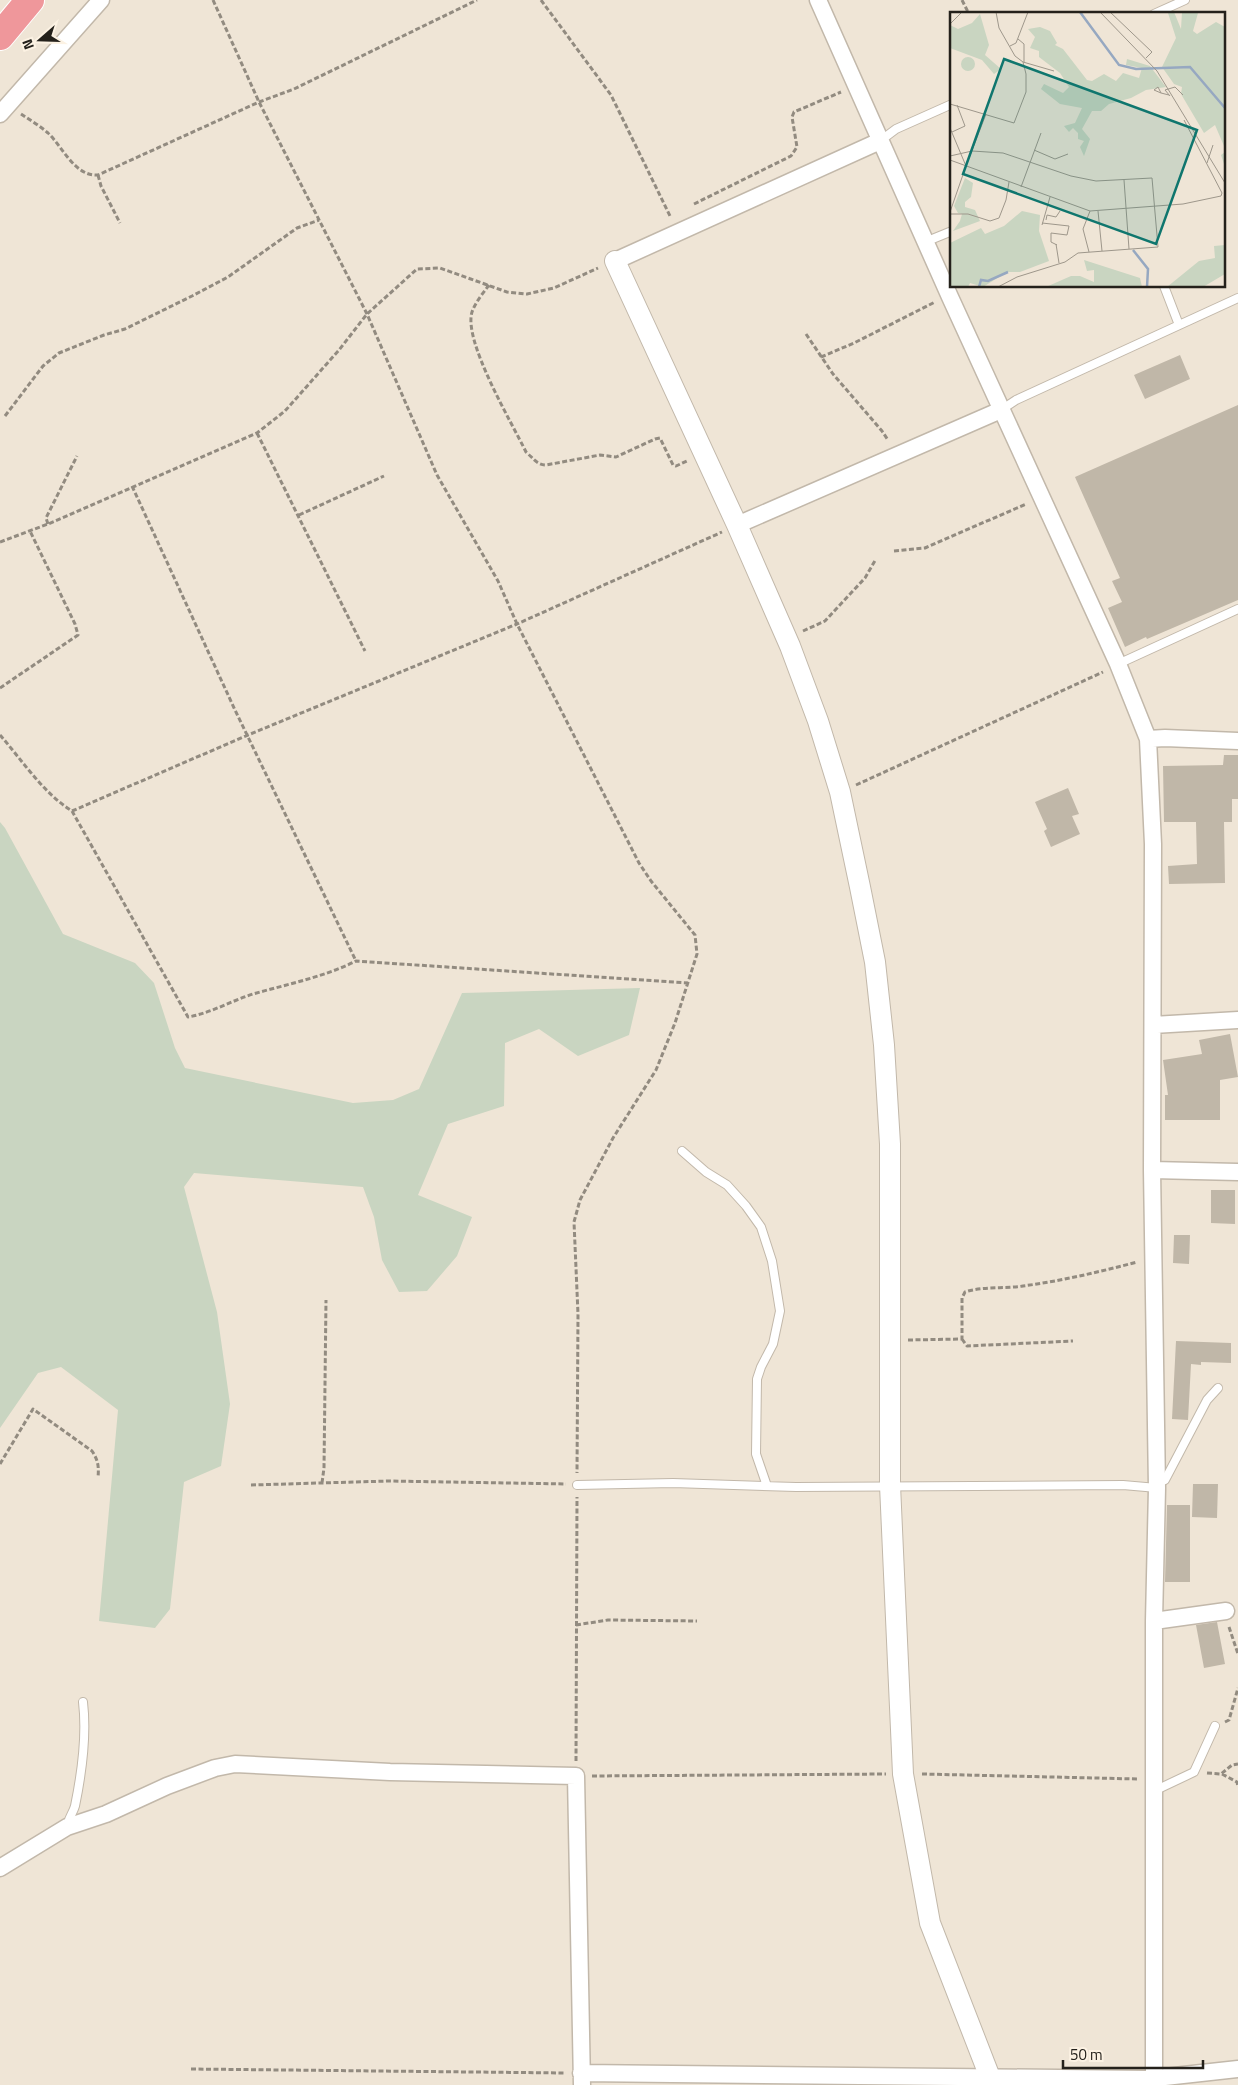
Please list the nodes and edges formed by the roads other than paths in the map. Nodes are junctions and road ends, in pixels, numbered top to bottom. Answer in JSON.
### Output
{"nodes":[{"id":1,"x":30,"y":0,"type":"edge"},
{"id":2,"x":101,"y":0,"type":"edge"},
{"id":3,"x":818,"y":0,"type":"edge"},
{"id":4,"x":1186,"y":0,"type":"edge"},
{"id":5,"x":1159,"y":12,"type":"edge"},
{"id":6,"x":0,"y":36,"type":"edge"},
{"id":7,"x":950,"y":105,"type":"edge"},
{"id":8,"x":4,"y":110,"type":"edge"},
{"id":9,"x":880,"y":141,"type":"junction"},
{"id":10,"x":950,"y":231,"type":"edge"},
{"id":11,"x":925,"y":242,"type":"junction"},
{"id":12,"x":615,"y":262,"type":"joint"},
{"id":13,"x":1165,"y":288,"type":"edge"},
{"id":14,"x":1238,"y":298,"type":"edge"},
{"id":15,"x":1179,"y":325,"type":"junction"},
{"id":16,"x":1002,"y":410,"type":"junction"},
{"id":17,"x":737,"y":525,"type":"junction"},
{"id":18,"x":1238,"y":609,"type":"edge"},
{"id":19,"x":1118,"y":664,"type":"junction"},
{"id":20,"x":1148,"y":739,"type":"junction"},
{"id":21,"x":1238,"y":741,"type":"edge"},
{"id":22,"x":1238,"y":1020,"type":"edge"},
{"id":23,"x":1153,"y":1025,"type":"junction"},
{"id":24,"x":682,"y":1151,"type":"dead end"},
{"id":25,"x":1152,"y":1170,"type":"junction"},
{"id":26,"x":1238,"y":1172,"type":"edge"},
{"id":27,"x":1218,"y":1388,"type":"dead end"},
{"id":28,"x":577,"y":1485,"type":"road end"},
{"id":29,"x":1157,"y":1485,"type":"junction"},
{"id":30,"x":767,"y":1486,"type":"junction"},
{"id":31,"x":890,"y":1486,"type":"junction"},
{"id":32,"x":1229,"y":1610,"type":"road end"},
{"id":33,"x":1154,"y":1621,"type":"junction"},
{"id":34,"x":83,"y":1702,"type":"dead end"},
{"id":35,"x":1215,"y":1726,"type":"road end"},
{"id":36,"x":1154,"y":1786,"type":"junction"},
{"id":37,"x":67,"y":1827,"type":"junction"},
{"id":38,"x":0,"y":1868,"type":"edge"},
{"id":39,"x":1238,"y":2069,"type":"edge"},
{"id":40,"x":582,"y":2079,"type":"edge"},
{"id":41,"x":991,"y":2081,"type":"edge"},
{"id":42,"x":1149,"y":2082,"type":"edge"}],
"edges":[{"from":1,"to":6,"type":"highway"},
{"from":2,"to":8,"type":"street"},
{"from":3,"to":9,"type":"street"},
{"from":4,"to":5,"type":"lane"},
{"from":7,"to":9,"type":"lane"},
{"from":9,"to":11,"type":"street"},
{"from":9,"to":12,"type":"street"},
{"from":10,"to":11,"type":"lane"},
{"from":11,"to":16,"type":"street"},
{"from":12,"to":17,"type":"street"},
{"from":13,"to":15,"type":"lane"},
{"from":14,"to":15,"type":"lane"},
{"from":15,"to":16,"type":"lane"},
{"from":16,"to":17,"type":"street"},
{"from":16,"to":19,"type":"street"},
{"from":17,"to":31,"type":"street"},
{"from":18,"to":19,"type":"lane"},
{"from":19,"to":20,"type":"street"},
{"from":20,"to":21,"type":"street"},
{"from":20,"to":23,"type":"street"},
{"from":22,"to":23,"type":"street"},
{"from":23,"to":25,"type":"street"},
{"from":24,"to":30,"type":"lane"},
{"from":25,"to":26,"type":"street"},
{"from":25,"to":29,"type":"street"},
{"from":27,"to":29,"type":"lane"},
{"from":28,"to":30,"type":"lane"},
{"from":29,"to":31,"type":"lane"},
{"from":29,"to":33,"type":"street"},
{"from":30,"to":31,"type":"lane"},
{"from":31,"to":41,"type":"street"},
{"from":32,"to":33,"type":"street"},
{"from":33,"to":36,"type":"street"},
{"from":34,"to":37,"type":"lane"},
{"from":35,"to":36,"type":"lane"},
{"from":36,"to":42,"type":"street"},
{"from":37,"to":38,"type":"street"},
{"from":37,"to":40,"type":"street"},
{"from":39,"to":42,"type":"street"},
{"from":40,"to":41,"type":"street"},
{"from":41,"to":42,"type":"street"}]}
